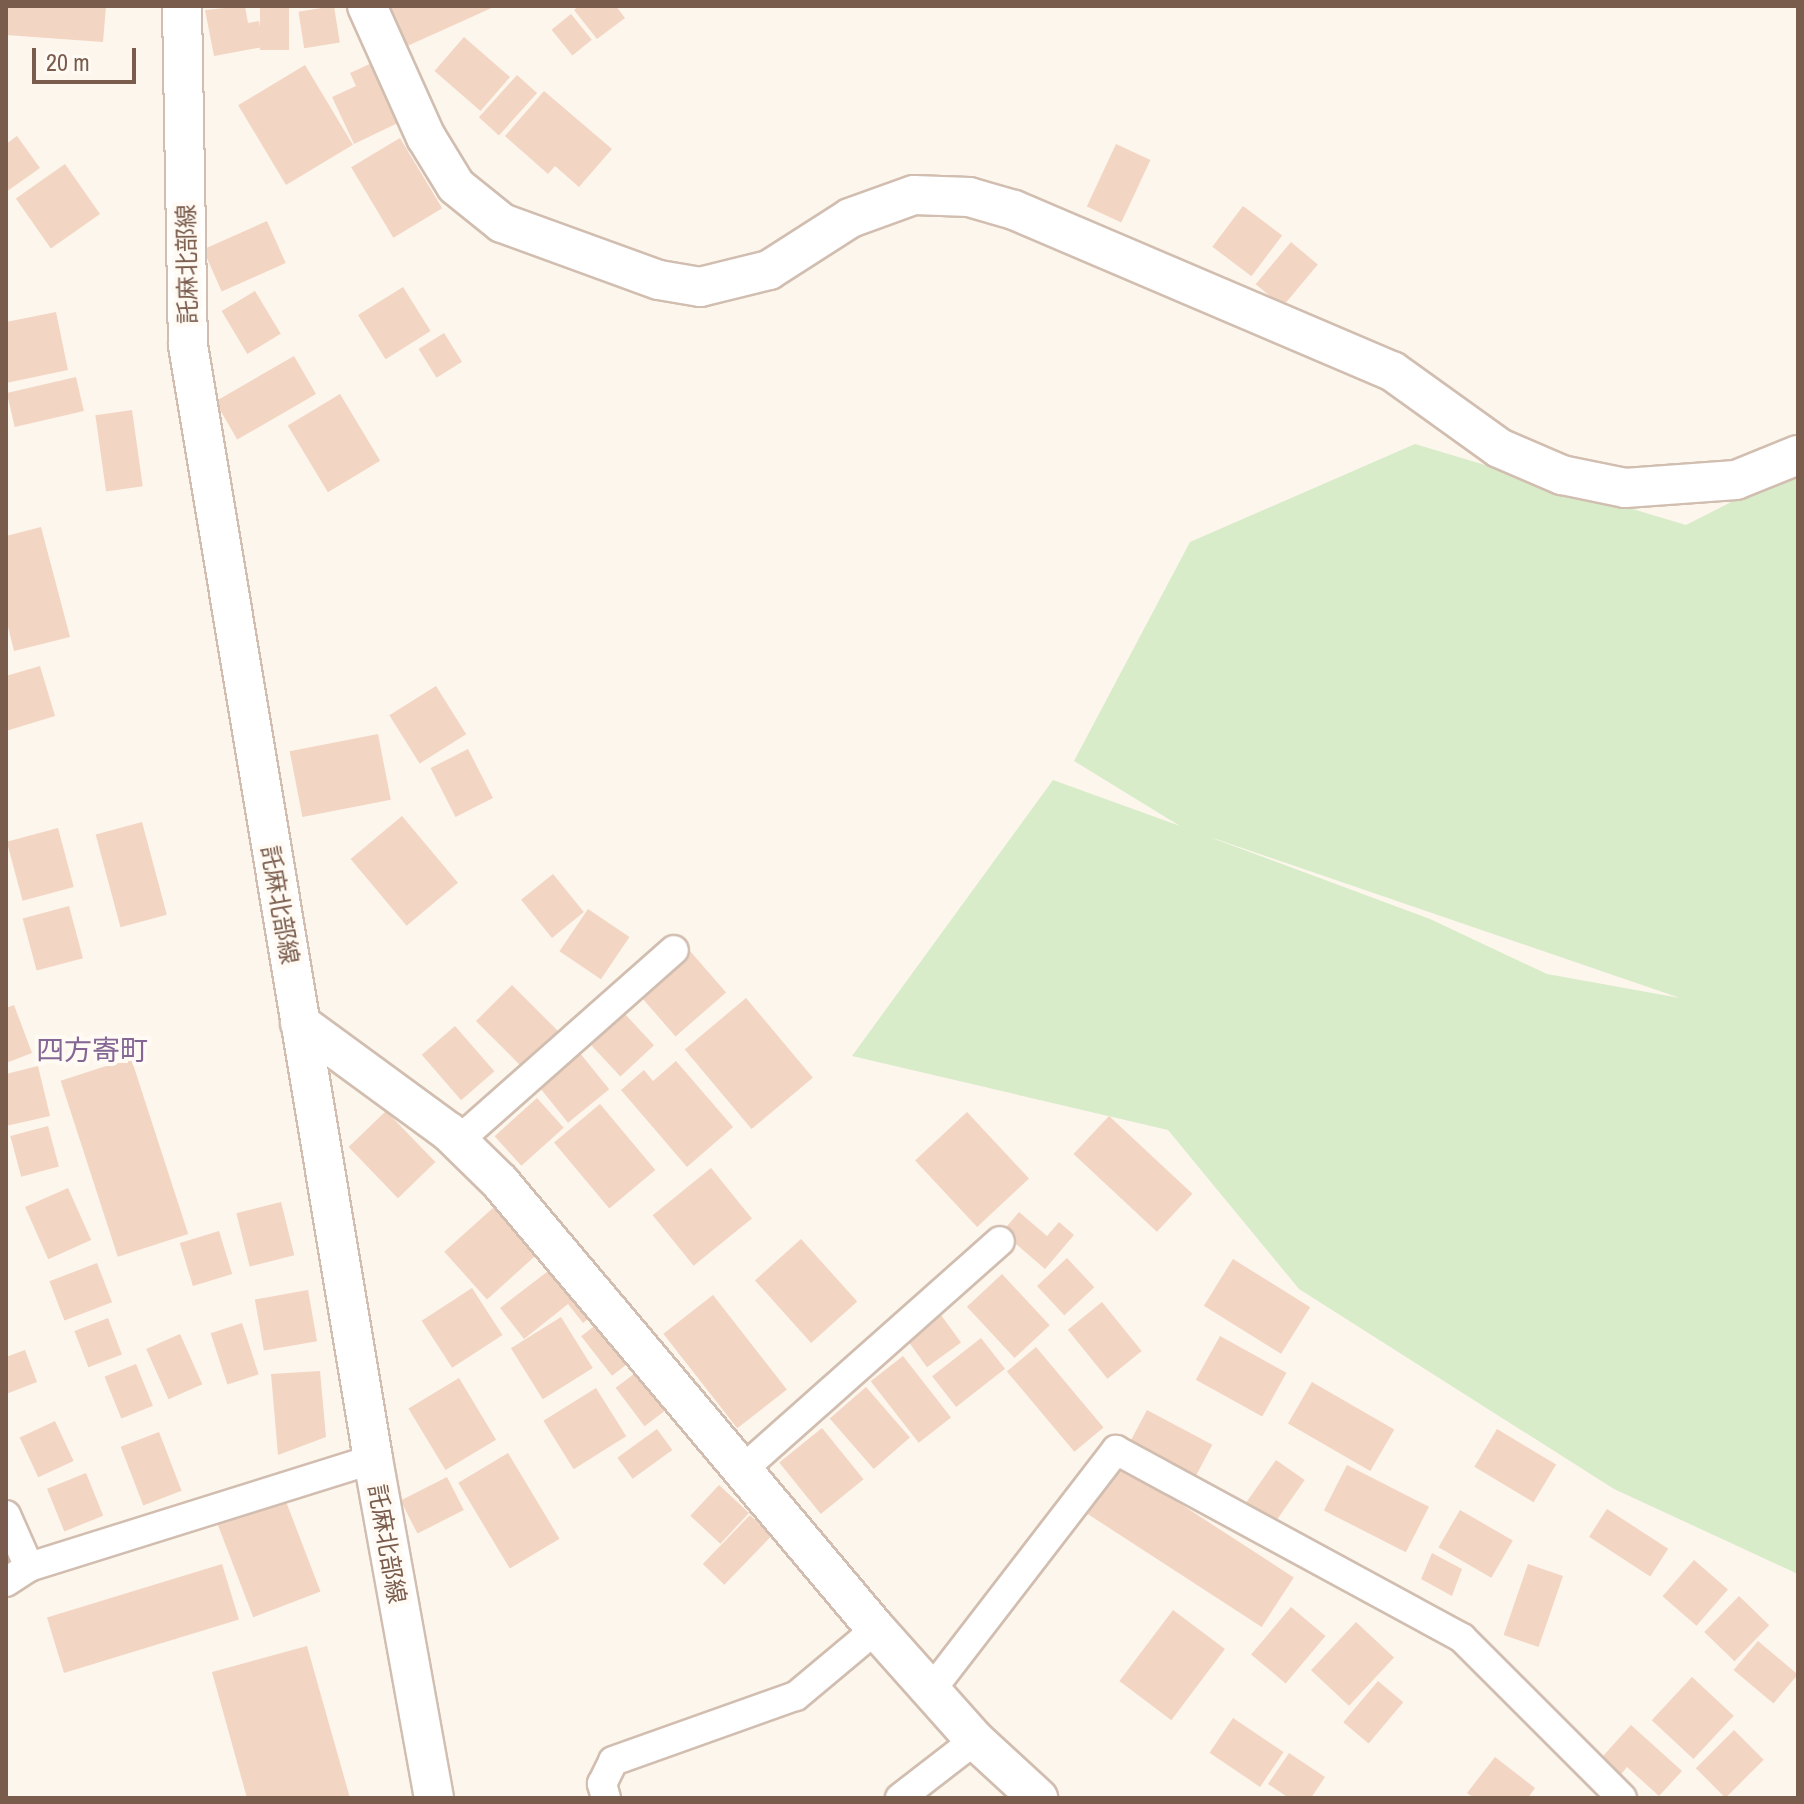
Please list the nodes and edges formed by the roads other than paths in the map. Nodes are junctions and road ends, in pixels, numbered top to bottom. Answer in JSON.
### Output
{"nodes":[{"id":1,"x":182,"y":6,"type":"edge"},
{"id":2,"x":367,"y":6,"type":"edge"},
{"id":3,"x":1798,"y":455,"type":"edge"},
{"id":4,"x":674,"y":950,"type":"dead end"},
{"id":5,"x":300,"y":1023,"type":"junction"},
{"id":6,"x":458,"y":1141,"type":"junction"},
{"id":7,"x":1000,"y":1241,"type":"dead end"},
{"id":8,"x":373,"y":1459,"type":"junction"},
{"id":9,"x":741,"y":1471,"type":"junction"},
{"id":10,"x":6,"y":1515,"type":"edge"},
{"id":11,"x":18,"y":1575,"type":"edge"},
{"id":12,"x":876,"y":1629,"type":"junction"},
{"id":13,"x":932,"y":1689,"type":"junction"},
{"id":14,"x":975,"y":1740,"type":"junction"},
{"id":15,"x":434,"y":1798,"type":"edge"},
{"id":16,"x":606,"y":1798,"type":"edge"},
{"id":17,"x":900,"y":1798,"type":"edge"},
{"id":18,"x":1038,"y":1798,"type":"edge"},
{"id":19,"x":1622,"y":1798,"type":"edge"}],
"edges":[{"from":1,"to":5,"type":"street","name":"託麻北部線"},
{"from":2,"to":3,"type":"street"},
{"from":4,"to":6,"type":"street"},
{"from":5,"to":6,"type":"street"},
{"from":5,"to":8,"type":"street","name":"託麻北部線"},
{"from":6,"to":9,"type":"street"},
{"from":7,"to":9,"type":"street"},
{"from":8,"to":11,"type":"street"},
{"from":8,"to":15,"type":"street","name":"託麻北部線"},
{"from":9,"to":12,"type":"street"},
{"from":10,"to":11,"type":"street"},
{"from":12,"to":13,"type":"street"},
{"from":12,"to":16,"type":"street"},
{"from":13,"to":14,"type":"street"},
{"from":13,"to":19,"type":"street"},
{"from":14,"to":17,"type":"street"},
{"from":14,"to":18,"type":"street"}]}
